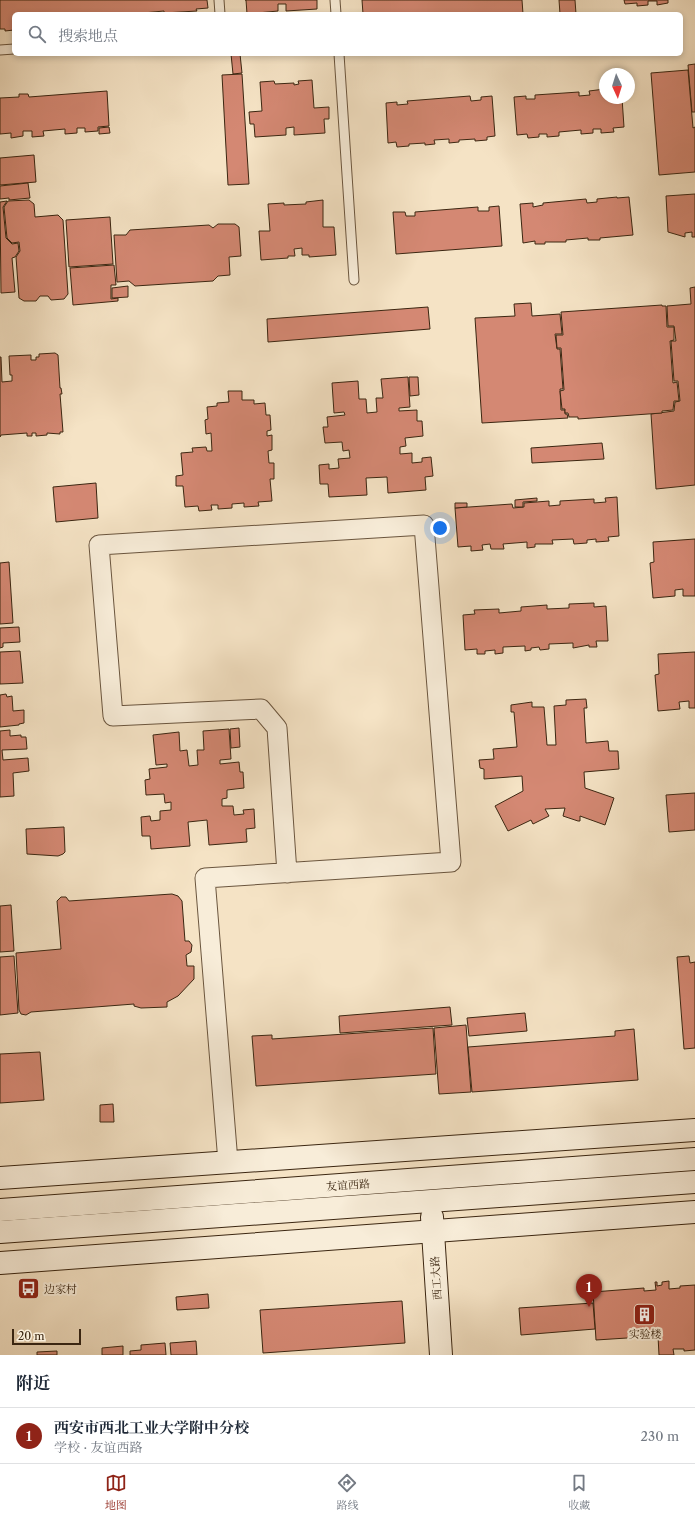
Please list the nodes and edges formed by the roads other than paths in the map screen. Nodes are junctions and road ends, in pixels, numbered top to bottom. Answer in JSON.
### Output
{"nodes":[{"id":1,"x":219,"y":0,"type":"edge"},
{"id":2,"x":335,"y":0,"type":"edge"},
{"id":3,"x":220,"y":12,"type":"edge"},
{"id":4,"x":336,"y":12,"type":"edge"},
{"id":5,"x":12,"y":49,"type":"edge"},
{"id":6,"x":0,"y":50,"type":"edge"},
{"id":7,"x":339,"y":56,"type":"edge"},
{"id":8,"x":354,"y":280,"type":"dead end"},
{"id":9,"x":287,"y":873,"type":"junction"},
{"id":10,"x":695,"y":1130,"type":"edge"},
{"id":11,"x":695,"y":1159,"type":"edge"},
{"id":12,"x":228,"y":1162,"type":"junction"},
{"id":13,"x":0,"y":1178,"type":"edge"},
{"id":14,"x":695,"y":1182,"type":"edge"},
{"id":15,"x":431,"y":1201,"type":"junction"},
{"id":16,"x":0,"y":1210,"type":"edge"},
{"id":17,"x":695,"y":1212,"type":"edge"},
{"id":18,"x":433,"y":1231,"type":"junction"},
{"id":19,"x":0,"y":1232,"type":"edge"},
{"id":20,"x":0,"y":1263,"type":"edge"},
{"id":21,"x":441,"y":1355,"type":"edge"}],
"edges":[{"from":1,"to":3,"type":"lane"},
{"from":2,"to":4,"type":"lane"},
{"from":5,"to":6,"type":"lane"},
{"from":7,"to":8,"type":"lane"},
{"from":9,"to":9,"type":"street"},
{"from":9,"to":12,"type":"street"},
{"from":10,"to":12,"type":"street"},
{"from":11,"to":16,"type":"street","name":"友谊西路"},
{"from":12,"to":13,"type":"street"},
{"from":14,"to":15,"type":"street","name":"友谊西路"},
{"from":15,"to":18,"type":"street","name":"西工大路"},
{"from":15,"to":19,"type":"street","name":"友谊西路"},
{"from":17,"to":18,"type":"street"},
{"from":18,"to":20,"type":"street"},
{"from":18,"to":21,"type":"street","name":"西工大路"}]}
